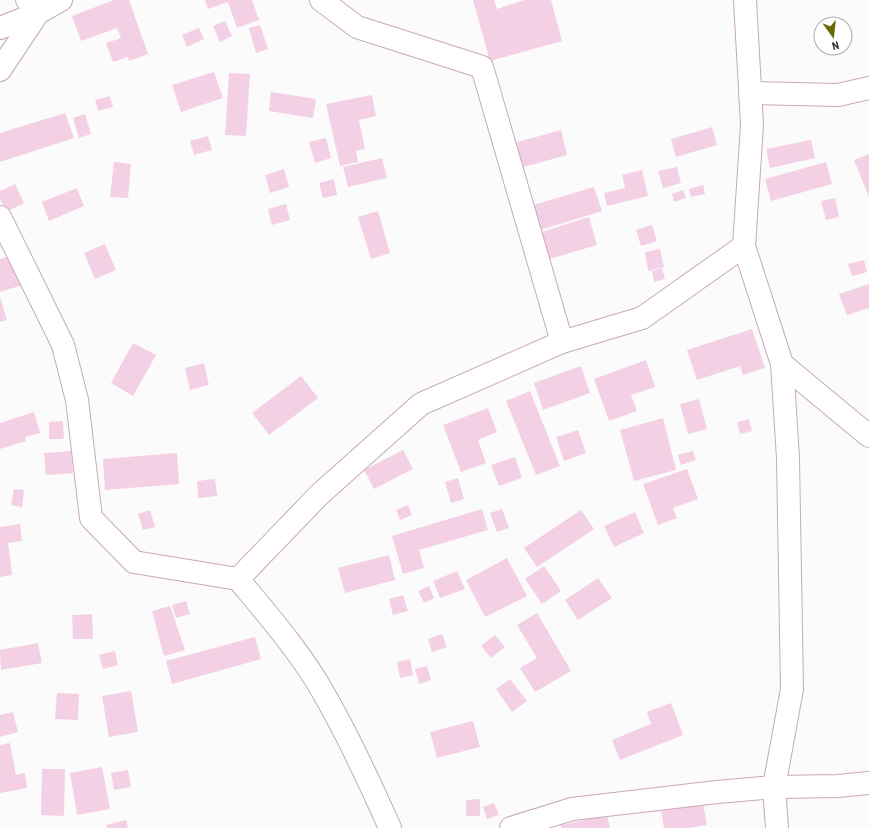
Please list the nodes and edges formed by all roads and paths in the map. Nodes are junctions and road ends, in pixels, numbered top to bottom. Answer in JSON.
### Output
{"nodes":[{"id":1,"x":61,"y":0,"type":"edge"},
{"id":2,"x":322,"y":0,"type":"edge"},
{"id":3,"x":746,"y":0,"type":"edge"},
{"id":4,"x":38,"y":4,"type":"edge"},
{"id":5,"x":0,"y":28,"type":"edge"},
{"id":6,"x":0,"y":70,"type":"edge"},
{"id":7,"x":869,"y":88,"type":"edge"},
{"id":8,"x":750,"y":93,"type":"junction"},
{"id":9,"x":0,"y":217,"type":"edge"},
{"id":10,"x":744,"y":246,"type":"junction"},
{"id":11,"x":562,"y":342,"type":"junction"},
{"id":12,"x":782,"y":364,"type":"junction"},
{"id":13,"x":869,"y":436,"type":"edge"},
{"id":14,"x":238,"y":579,"type":"junction"},
{"id":15,"x":869,"y":783,"type":"edge"},
{"id":16,"x":774,"y":787,"type":"junction"},
{"id":17,"x":390,"y":828,"type":"edge"},
{"id":18,"x":511,"y":828,"type":"edge"},
{"id":19,"x":777,"y":828,"type":"edge"}],
"edges":[{"from":1,"to":4,"type":"street"},
{"from":2,"to":11,"type":"street"},
{"from":3,"to":8,"type":"street"},
{"from":4,"to":5,"type":"street"},
{"from":4,"to":6,"type":"street"},
{"from":7,"to":8,"type":"street"},
{"from":8,"to":10,"type":"street"},
{"from":9,"to":14,"type":"street"},
{"from":10,"to":11,"type":"street"},
{"from":10,"to":12,"type":"street"},
{"from":11,"to":14,"type":"street"},
{"from":12,"to":13,"type":"street"},
{"from":12,"to":16,"type":"street"},
{"from":14,"to":17,"type":"street"},
{"from":15,"to":16,"type":"street"},
{"from":16,"to":18,"type":"street"},
{"from":16,"to":19,"type":"street"}]}
